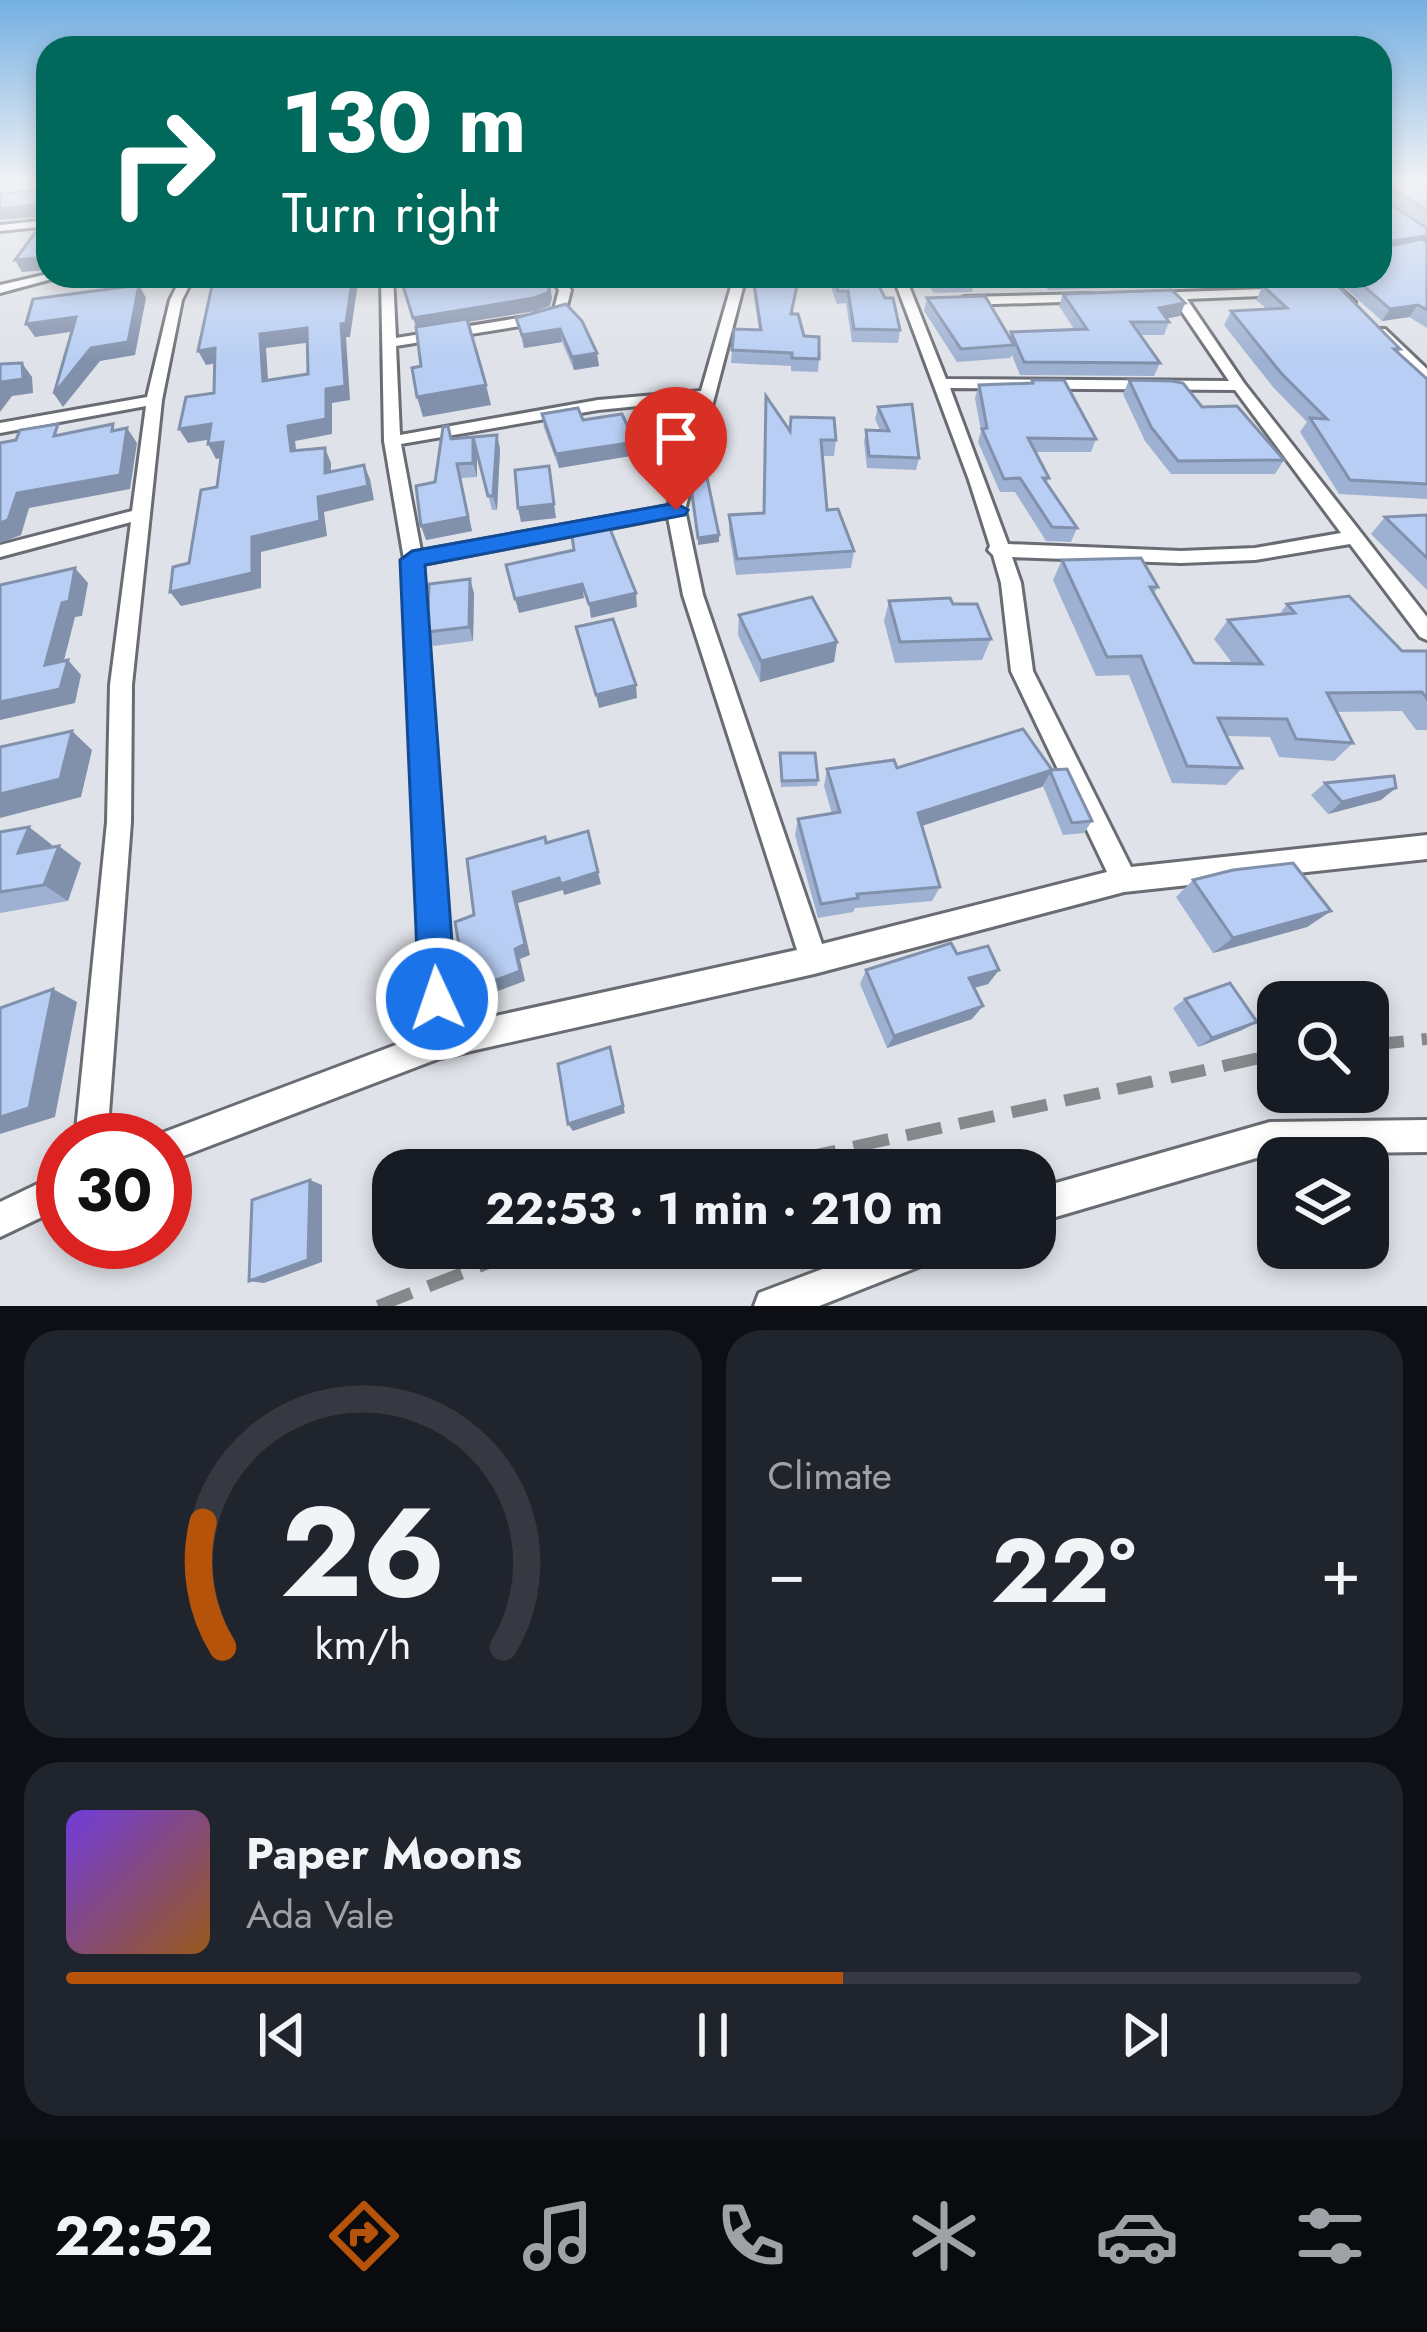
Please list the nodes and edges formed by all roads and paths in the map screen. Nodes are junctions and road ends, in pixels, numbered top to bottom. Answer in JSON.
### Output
{"nodes":[{"id":1,"x":36,"y":281,"type":"edge"},
{"id":2,"x":182,"y":288,"type":"edge"},
{"id":3,"x":388,"y":288,"type":"edge"},
{"id":4,"x":564,"y":288,"type":"edge"},
{"id":5,"x":736,"y":288,"type":"edge"},
{"id":6,"x":903,"y":288,"type":"edge"},
{"id":7,"x":1335,"y":289,"type":"joint"},
{"id":8,"x":2,"y":290,"type":"edge"},
{"id":9,"x":1178,"y":296,"type":"junction"},
{"id":10,"x":1133,"y":297,"type":"edge"},
{"id":11,"x":1110,"y":298,"type":"edge"},
{"id":12,"x":952,"y":301,"type":"edge"},
{"id":13,"x":907,"y":302,"type":"junction"},
{"id":14,"x":930,"y":302,"type":"edge"},
{"id":15,"x":390,"y":344,"type":"junction"},
{"id":16,"x":1427,"y":377,"type":"edge"},
{"id":17,"x":938,"y":383,"type":"junction"},
{"id":18,"x":1239,"y":386,"type":"junction"},
{"id":19,"x":704,"y":395,"type":"junction"},
{"id":20,"x":154,"y":400,"type":"junction"},
{"id":21,"x":0,"y":428,"type":"edge"},
{"id":22,"x":392,"y":441,"type":"junction"},
{"id":23,"x":676,"y":510,"type":"junction"},
{"id":24,"x":141,"y":514,"type":"junction"},
{"id":25,"x":1353,"y":536,"type":"junction"},
{"id":26,"x":997,"y":550,"type":"junction"},
{"id":27,"x":0,"y":551,"type":"edge"},
{"id":28,"x":412,"y":560,"type":"junction"},
{"id":29,"x":1427,"y":632,"type":"edge"},
{"id":30,"x":1427,"y":847,"type":"edge"},
{"id":31,"x":1124,"y":880,"type":"junction"},
{"id":32,"x":814,"y":959,"type":"junction"},
{"id":33,"x":440,"y":1043,"type":"junction"},
{"id":34,"x":93,"y":1113,"type":"edge"},
{"id":35,"x":1427,"y":1136,"type":"edge"},
{"id":36,"x":192,"y":1137,"type":"edge"},
{"id":37,"x":1056,"y":1200,"type":"edge"},
{"id":38,"x":36,"y":1202,"type":"edge"},
{"id":39,"x":0,"y":1220,"type":"edge"},
{"id":40,"x":869,"y":1269,"type":"edge"},
{"id":41,"x":772,"y":1306,"type":"edge"}],
"edges":[{"from":1,"to":8,"type":"street"},
{"from":2,"to":20,"type":"street"},
{"from":3,"to":15,"type":"street"},
{"from":4,"to":15,"type":"street"},
{"from":5,"to":19,"type":"street"},
{"from":6,"to":13,"type":"street"},
{"from":7,"to":9,"type":"street"},
{"from":7,"to":16,"type":"street"},
{"from":9,"to":10,"type":"street"},
{"from":9,"to":18,"type":"street"},
{"from":11,"to":12,"type":"street"},
{"from":13,"to":14,"type":"street"},
{"from":13,"to":17,"type":"street"},
{"from":15,"to":22,"type":"street"},
{"from":17,"to":18,"type":"street"},
{"from":17,"to":26,"type":"street"},
{"from":18,"to":25,"type":"street"},
{"from":19,"to":22,"type":"street"},
{"from":19,"to":23,"type":"street"},
{"from":20,"to":21,"type":"street"},
{"from":20,"to":24,"type":"street"},
{"from":22,"to":28,"type":"street"},
{"from":23,"to":28,"type":"street"},
{"from":23,"to":32,"type":"street"},
{"from":24,"to":27,"type":"street"},
{"from":24,"to":34,"type":"street"},
{"from":25,"to":26,"type":"street"},
{"from":25,"to":29,"type":"street"},
{"from":26,"to":31,"type":"street"},
{"from":28,"to":33,"type":"street"},
{"from":30,"to":31,"type":"street"},
{"from":31,"to":32,"type":"street"},
{"from":32,"to":33,"type":"street"},
{"from":33,"to":36,"type":"street"},
{"from":35,"to":37,"type":"street"},
{"from":38,"to":39,"type":"street"},
{"from":40,"to":41,"type":"street"}]}
